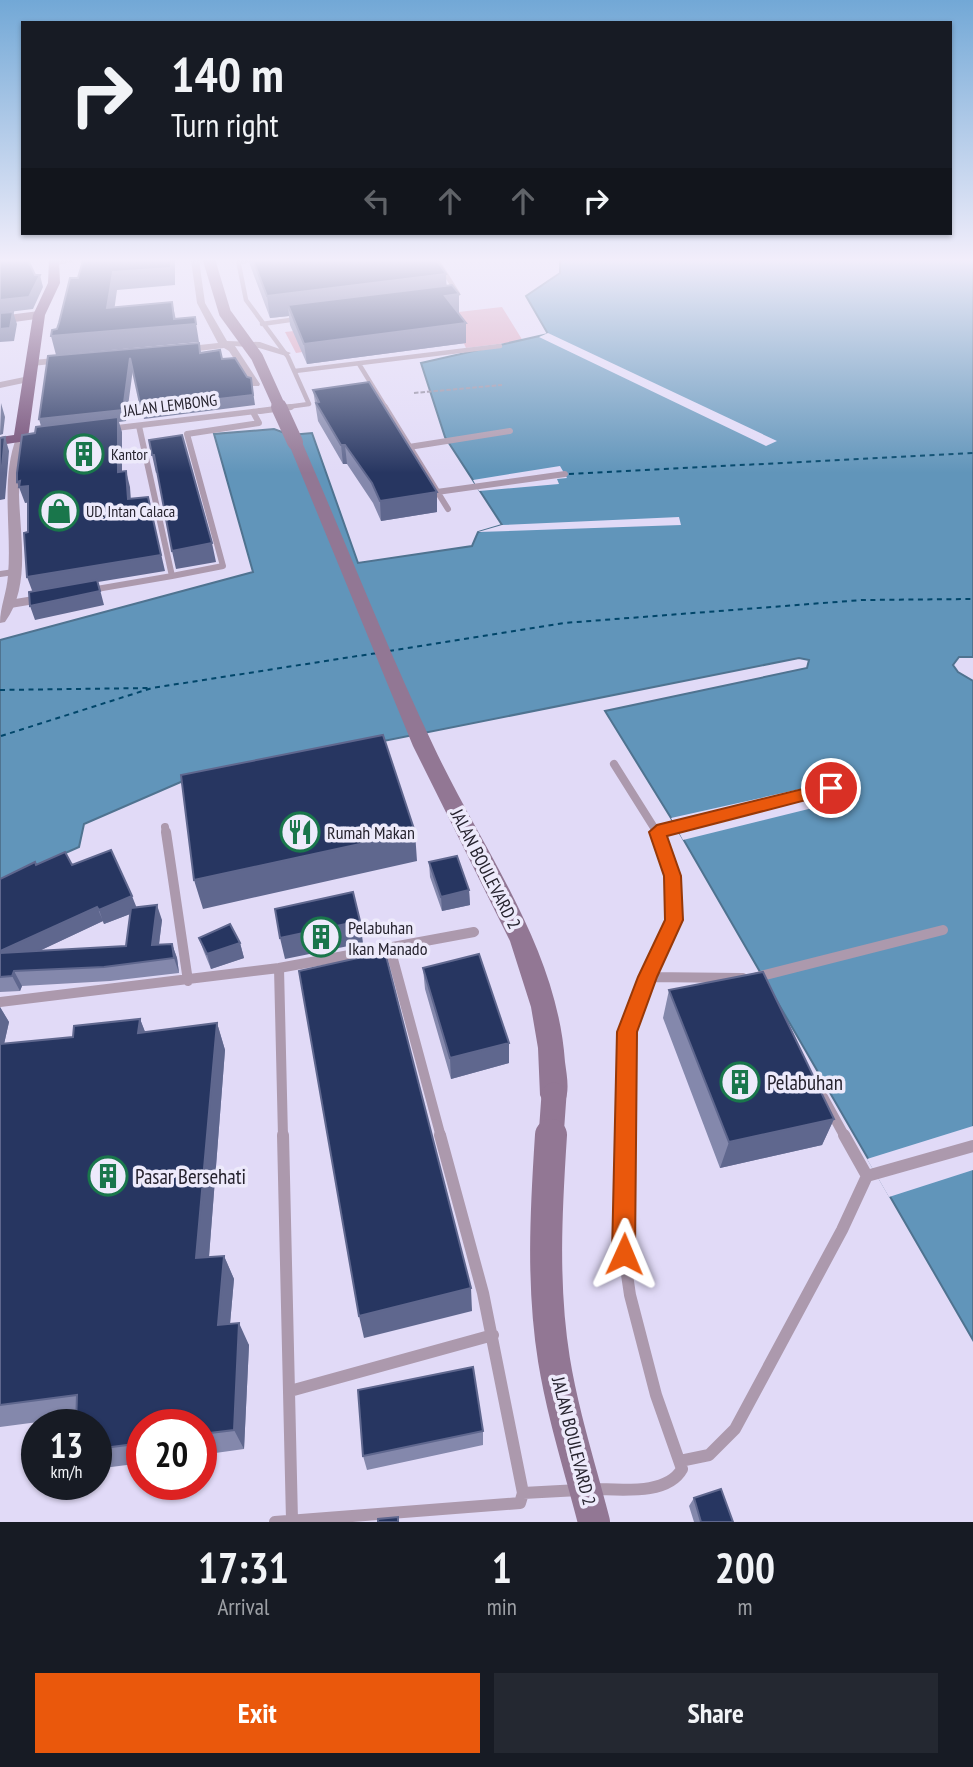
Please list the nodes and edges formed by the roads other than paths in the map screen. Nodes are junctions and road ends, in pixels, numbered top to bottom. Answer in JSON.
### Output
{"nodes":[{"id":1,"x":37,"y":331,"type":"edge"},
{"id":2,"x":216,"y":331,"type":"edge"},
{"id":3,"x":238,"y":331,"type":"edge"},
{"id":4,"x":268,"y":331,"type":"edge"},
{"id":5,"x":223,"y":343,"type":"junction"},
{"id":6,"x":500,"y":346,"type":"dead end"},
{"id":7,"x":166,"y":351,"type":"edge"},
{"id":8,"x":286,"y":353,"type":"junction"},
{"id":9,"x":86,"y":358,"type":"edge"},
{"id":10,"x":32,"y":363,"type":"junction"},
{"id":11,"x":359,"y":363,"type":"junction"},
{"id":12,"x":295,"y":372,"type":"junction"},
{"id":13,"x":29,"y":379,"type":"junction"},
{"id":14,"x":255,"y":384,"type":"edge"},
{"id":15,"x":0,"y":385,"type":"edge"},
{"id":16,"x":377,"y":394,"type":"junction"},
{"id":17,"x":363,"y":396,"type":"edge"},
{"id":18,"x":323,"y":402,"type":"edge"},
{"id":19,"x":309,"y":404,"type":"junction"},
{"id":20,"x":257,"y":411,"type":"junction"},
{"id":21,"x":139,"y":426,"type":"junction"},
{"id":22,"x":510,"y":430,"type":"dead end"},
{"id":23,"x":87,"y":432,"type":"edge"},
{"id":24,"x":47,"y":436,"type":"edge"},
{"id":25,"x":21,"y":438,"type":"junction"},
{"id":26,"x":0,"y":441,"type":"edge"},
{"id":27,"x":410,"y":447,"type":"junction"},
{"id":28,"x":565,"y":474,"type":"dead end"},
{"id":29,"x":437,"y":492,"type":"junction"},
{"id":30,"x":448,"y":509,"type":"dead end"},
{"id":31,"x":14,"y":572,"type":"junction"},
{"id":32,"x":0,"y":575,"type":"edge"},
{"id":33,"x":172,"y":576,"type":"junction"},
{"id":34,"x":83,"y":591,"type":"edge"},
{"id":35,"x":45,"y":598,"type":"edge"},
{"id":36,"x":10,"y":604,"type":"junction"},
{"id":37,"x":0,"y":619,"type":"edge"},
{"id":38,"x":614,"y":764,"type":"dead end"},
{"id":39,"x":831,"y":788,"type":"dead end"},
{"id":40,"x":165,"y":827,"type":"dead end"},
{"id":41,"x":657,"y":832,"type":"junction"},
{"id":42,"x":943,"y":930,"type":"dead end"},
{"id":43,"x":474,"y":932,"type":"dead end"},
{"id":44,"x":390,"y":948,"type":"junction"},
{"id":45,"x":279,"y":968,"type":"junction"},
{"id":46,"x":648,"y":977,"type":"junction"},
{"id":47,"x":754,"y":978,"type":"junction"},
{"id":48,"x":188,"y":981,"type":"junction"},
{"id":49,"x":761,"y":990,"type":"edge"},
{"id":50,"x":0,"y":1002,"type":"edge"},
{"id":51,"x":814,"y":1083,"type":"edge"},
{"id":52,"x":973,"y":1146,"type":"edge"},
{"id":53,"x":867,"y":1176,"type":"junction"},
{"id":54,"x":493,"y":1335,"type":"junction"},
{"id":55,"x":290,"y":1391,"type":"junction"},
{"id":56,"x":680,"y":1461,"type":"junction"},
{"id":57,"x":523,"y":1493,"type":"junction"},
{"id":58,"x":292,"y":1520,"type":"junction"},
{"id":59,"x":275,"y":1522,"type":"edge"},
{"id":60,"x":594,"y":1522,"type":"edge"}],
"edges":[{"from":1,"to":10,"type":"highway"},
{"from":2,"to":5,"type":"street"},
{"from":3,"to":60,"type":"main road","name":"JALAN BOULEVARD 2","bridge":true},
{"from":4,"to":8,"type":"lane"},
{"from":5,"to":7,"type":"street"},
{"from":5,"to":8,"type":"street"},
{"from":5,"to":14,"type":"street"},
{"from":6,"to":11,"type":"lane"},
{"from":8,"to":12,"type":"lane"},
{"from":9,"to":10,"type":"street"},
{"from":10,"to":13,"type":"highway"},
{"from":11,"to":12,"type":"lane"},
{"from":11,"to":16,"type":"lane"},
{"from":12,"to":19,"type":"lane"},
{"from":13,"to":15,"type":"street"},
{"from":13,"to":25,"type":"highway"},
{"from":16,"to":17,"type":"lane"},
{"from":16,"to":27,"type":"lane"},
{"from":18,"to":19,"type":"lane"},
{"from":19,"to":20,"type":"lane"},
{"from":20,"to":21,"type":"street","name":"JALAN LEMBONG"},
{"from":20,"to":33,"type":"lane"},
{"from":21,"to":23,"type":"street","name":"JALAN LEMBONG"},
{"from":21,"to":33,"type":"lane"},
{"from":22,"to":27,"type":"lane"},
{"from":24,"to":25,"type":"street"},
{"from":25,"to":26,"type":"highway"},
{"from":25,"to":31,"type":"street"},
{"from":27,"to":29,"type":"lane"},
{"from":28,"to":29,"type":"lane"},
{"from":29,"to":30,"type":"lane"},
{"from":31,"to":32,"type":"lane"},
{"from":31,"to":36,"type":"street"},
{"from":33,"to":34,"type":"lane"},
{"from":35,"to":36,"type":"lane"},
{"from":36,"to":37,"type":"street"},
{"from":38,"to":41,"type":"lane"},
{"from":39,"to":41,"type":"lane"},
{"from":40,"to":48,"type":"lane"},
{"from":41,"to":46,"type":"lane"},
{"from":42,"to":47,"type":"lane"},
{"from":43,"to":44,"type":"lane"},
{"from":44,"to":45,"type":"lane"},
{"from":44,"to":54,"type":"lane"},
{"from":45,"to":48,"type":"lane"},
{"from":45,"to":55,"type":"lane"},
{"from":46,"to":47,"type":"lane"},
{"from":46,"to":56,"type":"lane"},
{"from":47,"to":49,"type":"lane"},
{"from":48,"to":50,"type":"lane"},
{"from":51,"to":53,"type":"lane"},
{"from":52,"to":53,"type":"lane"},
{"from":53,"to":56,"type":"lane"},
{"from":54,"to":55,"type":"lane"},
{"from":54,"to":57,"type":"lane"},
{"from":55,"to":58,"type":"lane"},
{"from":56,"to":57,"type":"lane"},
{"from":57,"to":58,"type":"lane"},
{"from":58,"to":59,"type":"lane"}]}
